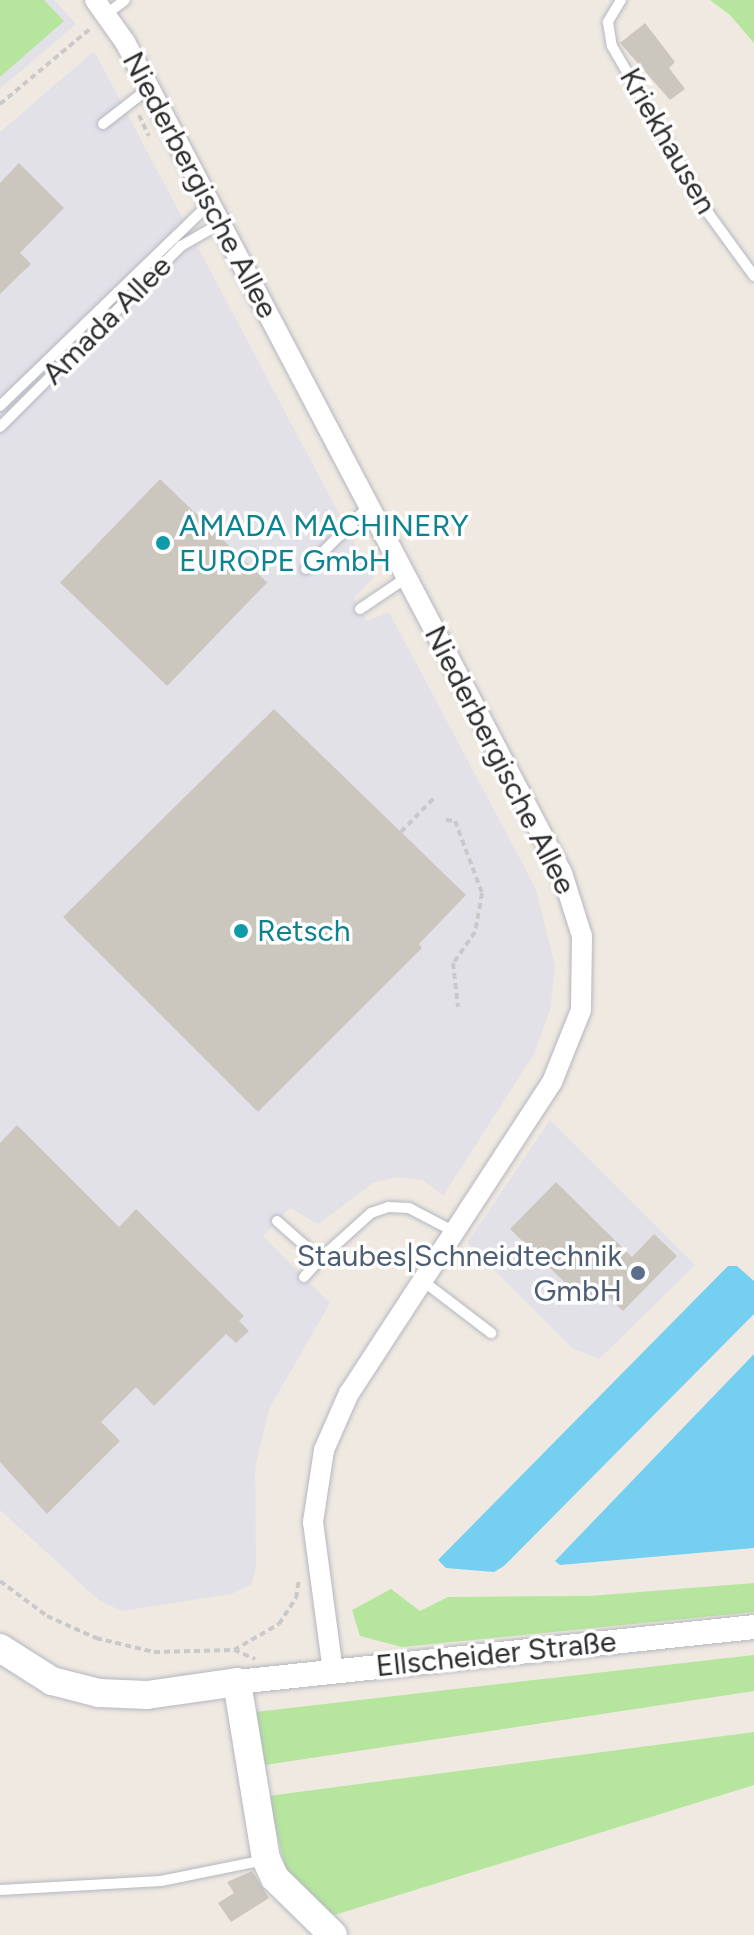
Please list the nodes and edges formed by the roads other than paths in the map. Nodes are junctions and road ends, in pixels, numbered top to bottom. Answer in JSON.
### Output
{"nodes":[{"id":1,"x":125,"y":0,"type":"edge"},
{"id":2,"x":621,"y":0,"type":"edge"},
{"id":3,"x":101,"y":7,"type":"edge"},
{"id":4,"x":149,"y":88,"type":"junction"},
{"id":5,"x":103,"y":124,"type":"dead end"},
{"id":6,"x":210,"y":203,"type":"junction"},
{"id":7,"x":221,"y":223,"type":"junction"},
{"id":8,"x":754,"y":276,"type":"edge"},
{"id":9,"x":0,"y":406,"type":"edge"},
{"id":10,"x":0,"y":427,"type":"edge"},
{"id":11,"x":369,"y":506,"type":"junction"},
{"id":12,"x":306,"y":569,"type":"dead end"},
{"id":13,"x":406,"y":578,"type":"junction"},
{"id":14,"x":360,"y":609,"type":"dead end"},
{"id":15,"x":277,"y":1221,"type":"dead end"},
{"id":16,"x":455,"y":1232,"type":"junction"},
{"id":17,"x":320,"y":1259,"type":"junction"},
{"id":18,"x":304,"y":1277,"type":"dead end"},
{"id":19,"x":423,"y":1281,"type":"junction"},
{"id":20,"x":491,"y":1333,"type":"dead end"},
{"id":21,"x":754,"y":1627,"type":"edge"},
{"id":22,"x":0,"y":1648,"type":"edge"},
{"id":23,"x":333,"y":1672,"type":"junction"},
{"id":24,"x":250,"y":1680,"type":"junction"},
{"id":25,"x":264,"y":1850,"type":"junction"},
{"id":26,"x":0,"y":1890,"type":"edge"},
{"id":27,"x":333,"y":1935,"type":"edge"}],
"edges":[{"from":1,"to":3,"type":"lane"},
{"from":2,"to":8,"type":"lane","name":"Kriekhausen"},
{"from":3,"to":4,"type":"street","name":"Niederbergische Allee"},
{"from":4,"to":5,"type":"lane"},
{"from":4,"to":6,"type":"street","name":"Niederbergische Allee"},
{"from":6,"to":7,"type":"street","name":"Niederbergische Allee"},
{"from":6,"to":9,"type":"lane","name":"Amada Allee"},
{"from":7,"to":10,"type":"lane","name":"Amada Allee"},
{"from":7,"to":11,"type":"street","name":"Niederbergische Allee"},
{"from":11,"to":12,"type":"lane"},
{"from":11,"to":13,"type":"street","name":"Niederbergische Allee"},
{"from":13,"to":14,"type":"lane"},
{"from":13,"to":16,"type":"street","name":"Niederbergische Allee"},
{"from":15,"to":17,"type":"lane"},
{"from":16,"to":17,"type":"lane"},
{"from":16,"to":19,"type":"street","name":"Niederbergische Allee"},
{"from":17,"to":18,"type":"lane"},
{"from":19,"to":20,"type":"lane"},
{"from":19,"to":23,"type":"street","name":"Niederbergische Allee"},
{"from":21,"to":23,"type":"street","name":"Ellscheider Straße"},
{"from":22,"to":24,"type":"main road"},
{"from":23,"to":24,"type":"street","name":"Ellscheider Straße"},
{"from":24,"to":25,"type":"main road"},
{"from":25,"to":26,"type":"lane"},
{"from":25,"to":27,"type":"main road"}]}
